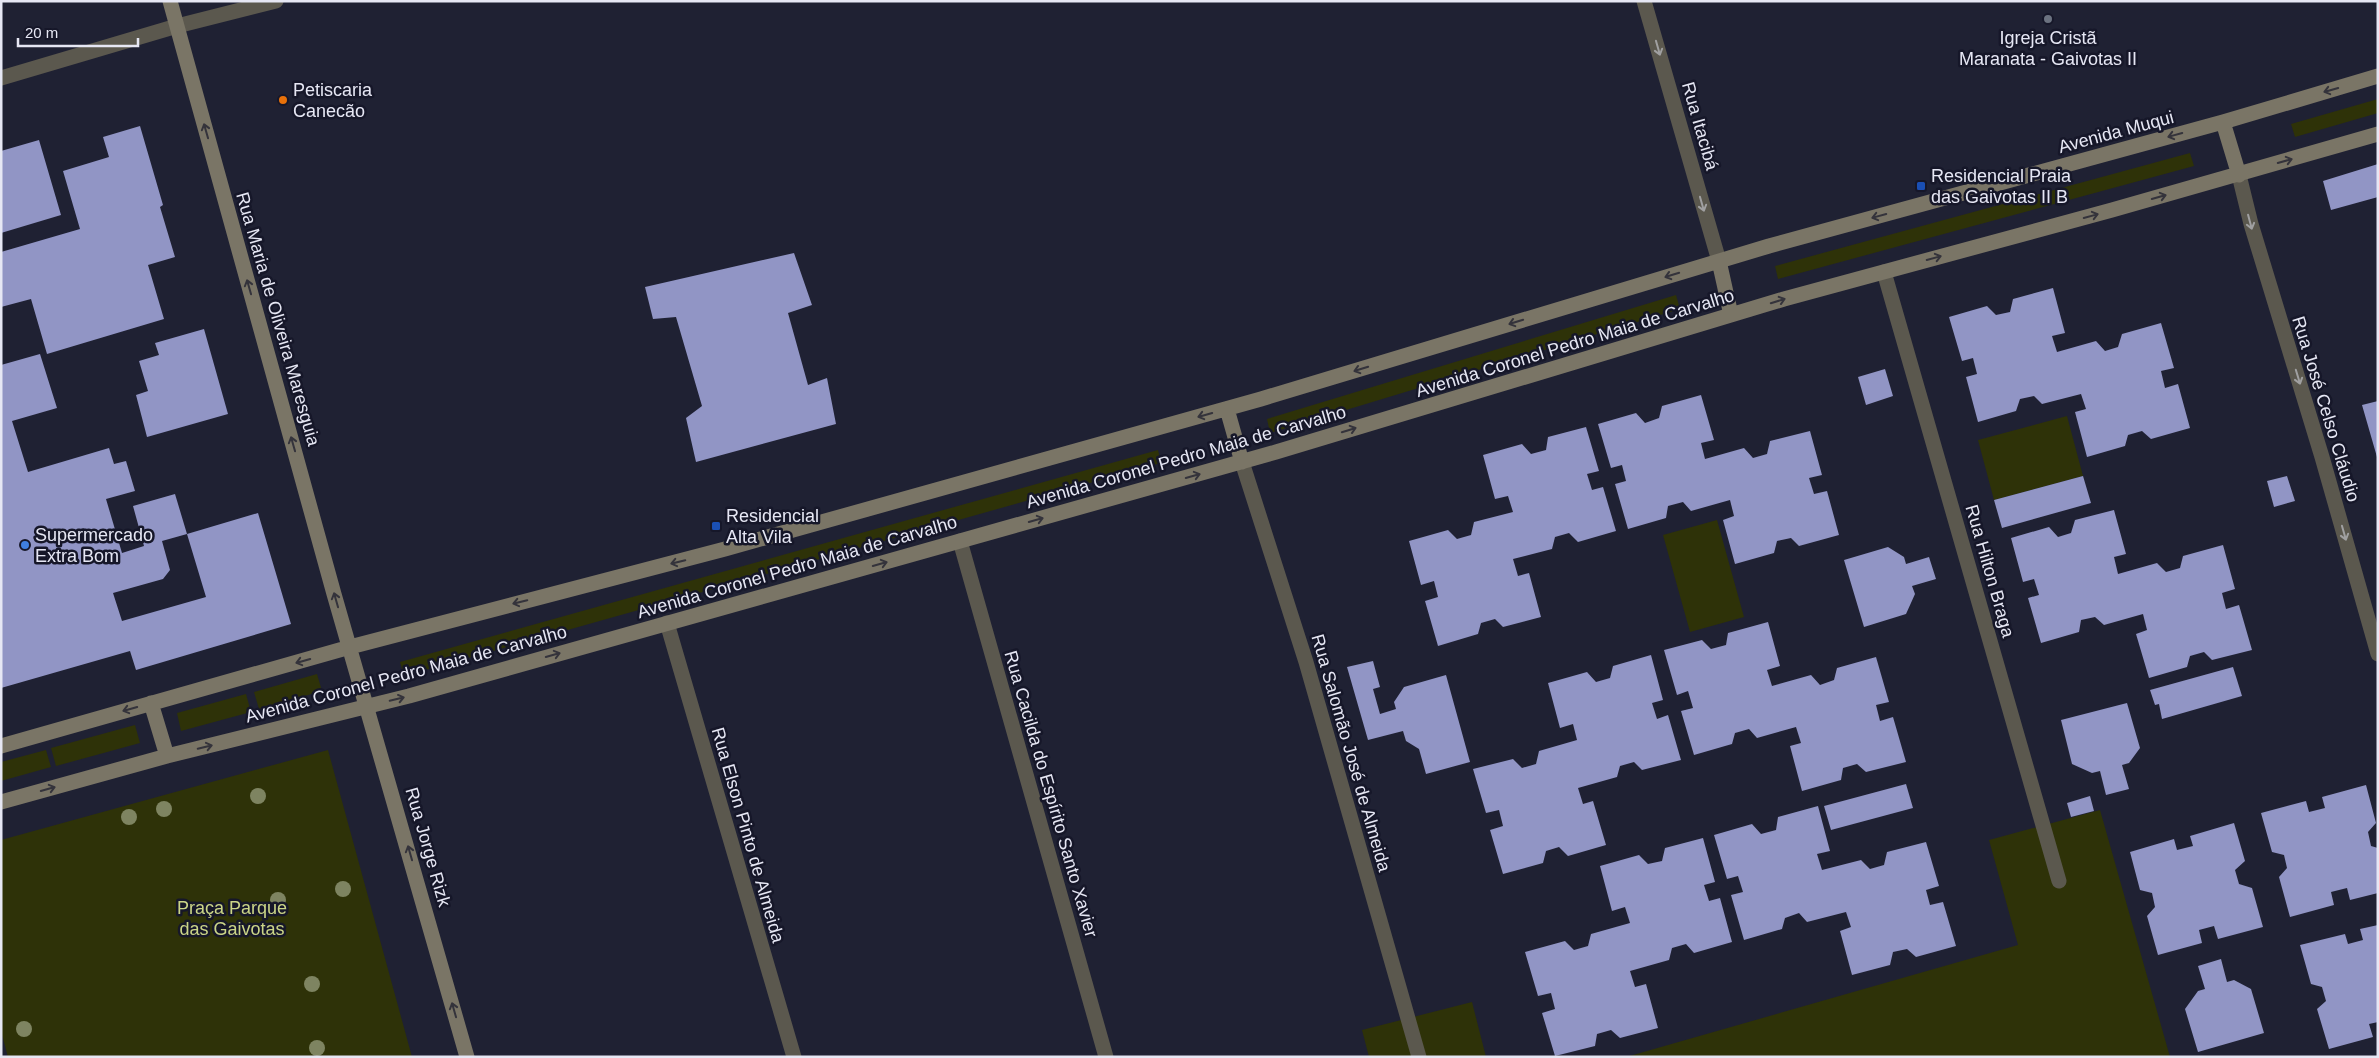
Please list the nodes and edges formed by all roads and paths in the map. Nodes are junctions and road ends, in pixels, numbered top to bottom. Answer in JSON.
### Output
{"nodes":[{"id":1,"x":170,"y":1,"type":"edge"},
{"id":2,"x":276,"y":1,"type":"edge"},
{"id":3,"x":1644,"y":1,"type":"edge"},
{"id":4,"x":177,"y":26,"type":"junction"},
{"id":5,"x":2378,"y":76,"type":"edge"},
{"id":6,"x":1,"y":78,"type":"edge"},
{"id":7,"x":2222,"y":122,"type":"junction"},
{"id":8,"x":2378,"y":134,"type":"edge"},
{"id":9,"x":2239,"y":175,"type":"junction"},
{"id":10,"x":1718,"y":261,"type":"junction"},
{"id":11,"x":1884,"y":272,"type":"junction"},
{"id":12,"x":1731,"y":315,"type":"junction"},
{"id":13,"x":1227,"y":409,"type":"junction"},
{"id":14,"x":1242,"y":462,"type":"junction"},
{"id":15,"x":960,"y":541,"type":"junction"},
{"id":16,"x":667,"y":623,"type":"junction"},
{"id":17,"x":350,"y":647,"type":"junction"},
{"id":18,"x":2378,"y":654,"type":"edge"},
{"id":19,"x":151,"y":703,"type":"junction"},
{"id":20,"x":368,"y":706,"type":"junction"},
{"id":21,"x":1,"y":746,"type":"edge"},
{"id":22,"x":168,"y":756,"type":"junction"},
{"id":23,"x":1,"y":802,"type":"edge"},
{"id":24,"x":2060,"y":881,"type":"dead end"},
{"id":25,"x":467,"y":1057,"type":"edge"},
{"id":26,"x":794,"y":1057,"type":"edge"},
{"id":27,"x":1106,"y":1057,"type":"edge"},
{"id":28,"x":1419,"y":1057,"type":"edge"}],
"edges":[{"from":1,"to":4,"type":"street","name":"Rua Maria de Oliveira Maresguia"},
{"from":2,"to":4,"type":"street"},
{"from":3,"to":10,"type":"street","name":"Rua Itacibá","one_way":true},
{"from":4,"to":6,"type":"street"},
{"from":17,"to":4,"type":"street","name":"Rua Maria de Oliveira Maresguia","one_way":true},
{"from":5,"to":7,"type":"street","name":"Avenida Muqui","one_way":true},
{"from":7,"to":9,"type":"street"},
{"from":7,"to":10,"type":"street","name":"Avenida Muqui","one_way":true},
{"from":9,"to":8,"type":"street","name":"Avenida Coronel Pedro Maia de Carvalho","one_way":true},
{"from":11,"to":9,"type":"street","name":"Avenida Coronel Pedro Maia de Carvalho","one_way":true},
{"from":9,"to":18,"type":"street","name":"Rua José Celso Cláudio","one_way":true},
{"from":10,"to":12,"type":"street"},
{"from":10,"to":13,"type":"street","name":"Avenida Coronel Pedro Maia de Carvalho","one_way":true},
{"from":12,"to":11,"type":"street","name":"Avenida Coronel Pedro Maia de Carvalho","one_way":true},
{"from":11,"to":24,"type":"street","name":"Rua Hilton Braga"},
{"from":14,"to":12,"type":"street","name":"Avenida Coronel Pedro Maia de Carvalho","one_way":true},
{"from":13,"to":14,"type":"street"},
{"from":13,"to":17,"type":"street","name":"Avenida Coronel Pedro Maia de Carvalho","one_way":true},
{"from":15,"to":14,"type":"street","name":"Avenida Coronel Pedro Maia de Carvalho","one_way":true},
{"from":14,"to":28,"type":"street","name":"Rua Salomão José de Almeida"},
{"from":16,"to":15,"type":"street","name":"Avenida Coronel Pedro Maia de Carvalho","one_way":true},
{"from":15,"to":27,"type":"street","name":"Rua Cacilda do Espírito Santo Xavier"},
{"from":20,"to":16,"type":"street","name":"Avenida Coronel Pedro Maia de Carvalho","one_way":true},
{"from":16,"to":26,"type":"street","name":"Rua Elson Pinto de Almeida"},
{"from":17,"to":19,"type":"street","name":"Avenida Coronel Pedro Maia de Carvalho","one_way":true},
{"from":17,"to":20,"type":"street","name":"Rua Jorge Rizk"},
{"from":19,"to":21,"type":"street","name":"Avenida Coronel Pedro Maia de Carvalho","one_way":true},
{"from":19,"to":22,"type":"street"},
{"from":22,"to":20,"type":"street","name":"Avenida Coronel Pedro Maia de Carvalho","one_way":true},
{"from":25,"to":20,"type":"street","name":"Rua Jorge Rizk","one_way":true},
{"from":23,"to":22,"type":"street","name":"Avenida Coronel Pedro Maia de Carvalho","one_way":true}]}
